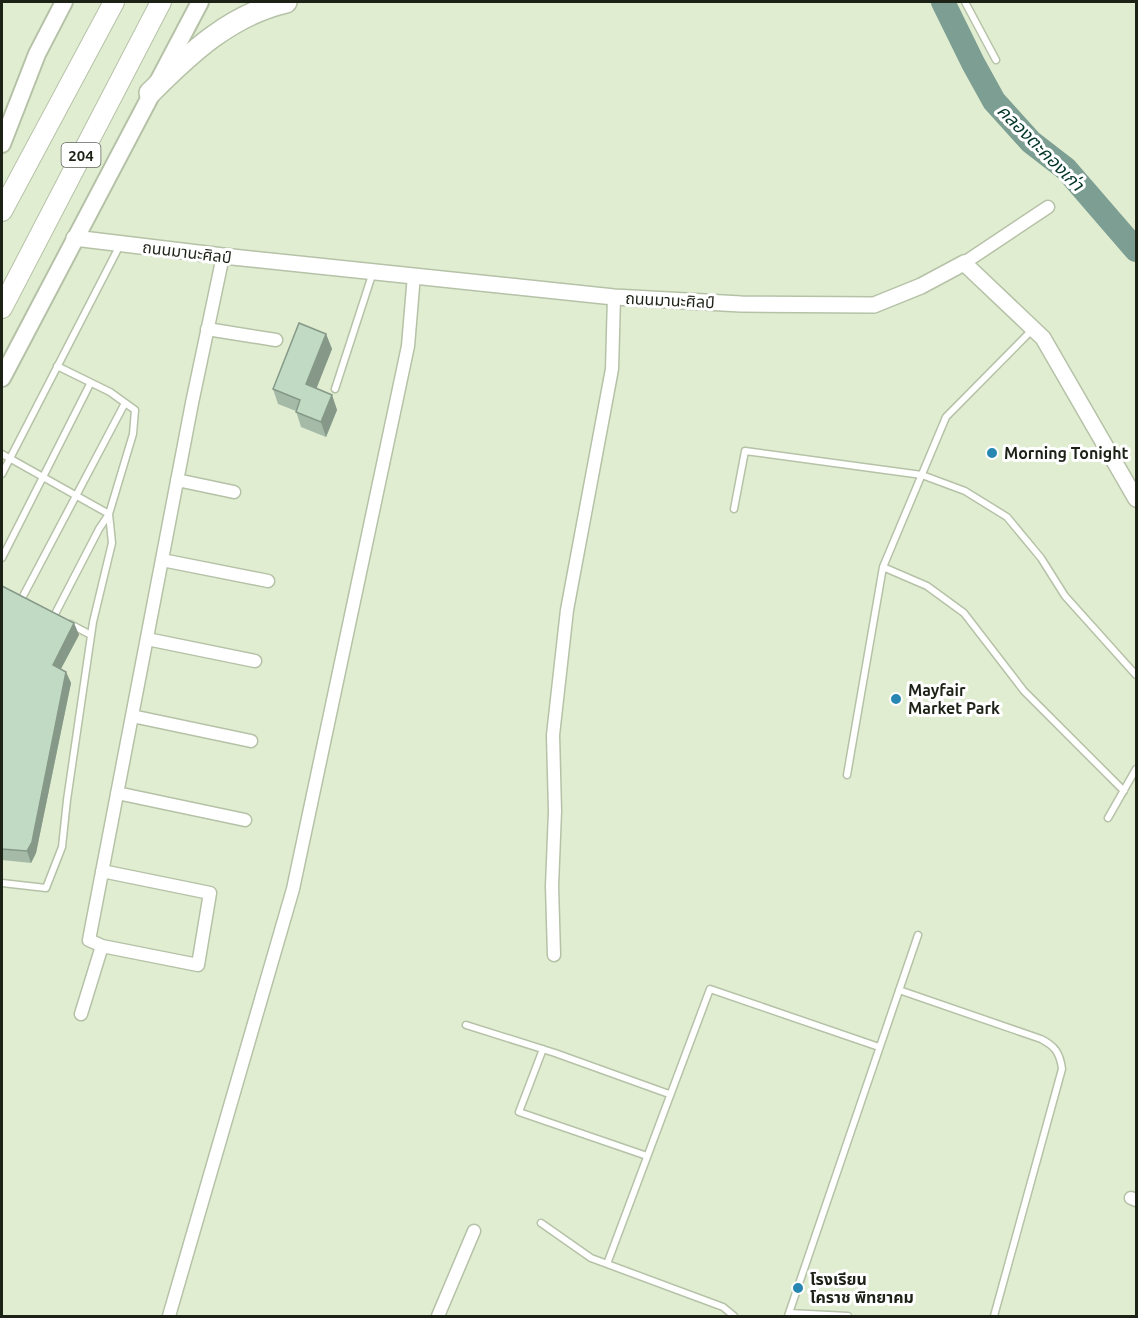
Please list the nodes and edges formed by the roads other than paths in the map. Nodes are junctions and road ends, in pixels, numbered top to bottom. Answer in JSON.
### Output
{"nodes":[{"id":1,"x":64,"y":2,"type":"edge"},
{"id":2,"x":114,"y":2,"type":"edge"},
{"id":3,"x":161,"y":2,"type":"edge"},
{"id":4,"x":200,"y":2,"type":"edge"},
{"id":5,"x":286,"y":2,"type":"edge"},
{"id":6,"x":965,"y":2,"type":"edge"},
{"id":7,"x":37,"y":54,"type":"junction"},
{"id":8,"x":996,"y":60,"type":"dead end"},
{"id":9,"x":150,"y":93,"type":"junction"},
{"id":10,"x":2,"y":123,"type":"edge"},
{"id":11,"x":2,"y":144,"type":"edge"},
{"id":12,"x":1048,"y":207,"type":"dead end"},
{"id":13,"x":2,"y":211,"type":"edge"},
{"id":14,"x":74,"y":238,"type":"junction"},
{"id":15,"x":120,"y":244,"type":"junction"},
{"id":16,"x":223,"y":256,"type":"junction"},
{"id":17,"x":964,"y":262,"type":"junction"},
{"id":18,"x":373,"y":271,"type":"junction"},
{"id":19,"x":414,"y":275,"type":"junction"},
{"id":20,"x":614,"y":297,"type":"junction"},
{"id":21,"x":2,"y":308,"type":"edge"},
{"id":22,"x":1033,"y":328,"type":"junction"},
{"id":23,"x":207,"y":329,"type":"junction"},
{"id":24,"x":276,"y":340,"type":"dead end"},
{"id":25,"x":57,"y":366,"type":"junction"},
{"id":26,"x":2,"y":378,"type":"edge"},
{"id":27,"x":90,"y":384,"type":"junction"},
{"id":28,"x":335,"y":389,"type":"dead end"},
{"id":29,"x":125,"y":403,"type":"junction"},
{"id":30,"x":2,"y":454,"type":"edge"},
{"id":31,"x":10,"y":458,"type":"junction"},
{"id":32,"x":2,"y":474,"type":"edge"},
{"id":33,"x":922,"y":475,"type":"junction"},
{"id":34,"x":43,"y":477,"type":"junction"},
{"id":35,"x":177,"y":480,"type":"junction"},
{"id":36,"x":234,"y":492,"type":"dead end"},
{"id":37,"x":1135,"y":492,"type":"edge"},
{"id":38,"x":78,"y":495,"type":"junction"},
{"id":39,"x":734,"y":509,"type":"dead end"},
{"id":40,"x":109,"y":514,"type":"junction"},
{"id":41,"x":2,"y":558,"type":"edge"},
{"id":42,"x":162,"y":560,"type":"junction"},
{"id":43,"x":883,"y":567,"type":"junction"},
{"id":44,"x":268,"y":581,"type":"dead end"},
{"id":45,"x":11,"y":595,"type":"edge"},
{"id":46,"x":21,"y":600,"type":"junction"},
{"id":47,"x":29,"y":604,"type":"edge"},
{"id":48,"x":46,"y":612,"type":"edge"},
{"id":49,"x":54,"y":616,"type":"junction"},
{"id":50,"x":91,"y":635,"type":"junction"},
{"id":51,"x":147,"y":639,"type":"junction"},
{"id":52,"x":255,"y":661,"type":"dead end"},
{"id":53,"x":1137,"y":675,"type":"edge"},
{"id":54,"x":132,"y":716,"type":"junction"},
{"id":55,"x":251,"y":741,"type":"dead end"},
{"id":56,"x":1137,"y":769,"type":"edge"},
{"id":57,"x":847,"y":775,"type":"dead end"},
{"id":58,"x":1124,"y":791,"type":"junction"},
{"id":59,"x":117,"y":793,"type":"junction"},
{"id":60,"x":1108,"y":818,"type":"dead end"},
{"id":61,"x":245,"y":820,"type":"dead end"},
{"id":62,"x":102,"y":871,"type":"junction"},
{"id":63,"x":2,"y":883,"type":"edge"},
{"id":64,"x":918,"y":935,"type":"dead end"},
{"id":65,"x":102,"y":946,"type":"junction"},
{"id":66,"x":554,"y":955,"type":"dead end"},
{"id":67,"x":899,"y":990,"type":"junction"},
{"id":68,"x":81,"y":1014,"type":"dead end"},
{"id":69,"x":466,"y":1025,"type":"dead end"},
{"id":70,"x":879,"y":1047,"type":"junction"},
{"id":71,"x":543,"y":1049,"type":"junction"},
{"id":72,"x":669,"y":1094,"type":"junction"},
{"id":73,"x":647,"y":1156,"type":"junction"},
{"id":74,"x":541,"y":1223,"type":"dead end"},
{"id":75,"x":474,"y":1231,"type":"dead end"},
{"id":76,"x":607,"y":1264,"type":"junction"},
{"id":77,"x":788,"y":1315,"type":"edge"},
{"id":78,"x":169,"y":1317,"type":"edge"},
{"id":79,"x":438,"y":1317,"type":"edge"},
{"id":80,"x":734,"y":1317,"type":"edge"},
{"id":81,"x":848,"y":1317,"type":"edge"},
{"id":82,"x":994,"y":1317,"type":"edge"}],
"edges":[{"from":1,"to":7,"type":"main road"},
{"from":2,"to":13,"type":"highway","number":"204"},
{"from":3,"to":21,"type":"highway","number":"204"},
{"from":4,"to":9,"type":"main road"},
{"from":5,"to":9,"type":"highway"},
{"from":6,"to":8,"type":"lane"},
{"from":7,"to":10,"type":"main road"},
{"from":7,"to":11,"type":"main road"},
{"from":9,"to":14,"type":"main road"},
{"from":12,"to":17,"type":"street"},
{"from":14,"to":15,"type":"street","name":"ถนนมานะศิลป์"},
{"from":14,"to":26,"type":"main road"},
{"from":15,"to":16,"type":"street","name":"ถนนมานะศิลป์"},
{"from":15,"to":25,"type":"lane"},
{"from":16,"to":18,"type":"street","name":"ถนนมานะศิลป์"},
{"from":16,"to":23,"type":"street"},
{"from":17,"to":20,"type":"street","name":"ถนนมานะศิลป์"},
{"from":17,"to":22,"type":"street"},
{"from":18,"to":19,"type":"street","name":"ถนนมานะศิลป์"},
{"from":18,"to":28,"type":"lane"},
{"from":19,"to":20,"type":"street","name":"ถนนมานะศิลป์"},
{"from":19,"to":78,"type":"street"},
{"from":20,"to":66,"type":"street"},
{"from":22,"to":33,"type":"lane"},
{"from":22,"to":37,"type":"street"},
{"from":23,"to":24,"type":"street"},
{"from":23,"to":35,"type":"street"},
{"from":25,"to":27,"type":"lane"},
{"from":25,"to":31,"type":"lane"},
{"from":27,"to":29,"type":"lane"},
{"from":27,"to":34,"type":"lane"},
{"from":29,"to":38,"type":"lane"},
{"from":29,"to":40,"type":"lane"},
{"from":30,"to":31,"type":"lane"},
{"from":31,"to":32,"type":"lane"},
{"from":31,"to":34,"type":"lane"},
{"from":33,"to":39,"type":"lane"},
{"from":33,"to":43,"type":"lane"},
{"from":33,"to":53,"type":"lane"},
{"from":34,"to":38,"type":"lane"},
{"from":34,"to":41,"type":"lane"},
{"from":35,"to":36,"type":"street"},
{"from":35,"to":42,"type":"street"},
{"from":38,"to":40,"type":"lane"},
{"from":38,"to":46,"type":"lane"},
{"from":40,"to":49,"type":"lane"},
{"from":40,"to":50,"type":"lane"},
{"from":42,"to":44,"type":"street"},
{"from":42,"to":51,"type":"street"},
{"from":43,"to":57,"type":"lane"},
{"from":43,"to":58,"type":"lane"},
{"from":45,"to":46,"type":"lane"},
{"from":46,"to":47,"type":"lane"},
{"from":48,"to":49,"type":"lane"},
{"from":49,"to":50,"type":"lane"},
{"from":50,"to":63,"type":"lane"},
{"from":51,"to":52,"type":"street"},
{"from":51,"to":54,"type":"street"},
{"from":54,"to":55,"type":"street"},
{"from":54,"to":59,"type":"street"},
{"from":56,"to":58,"type":"lane"},
{"from":58,"to":60,"type":"lane"},
{"from":59,"to":61,"type":"street"},
{"from":59,"to":62,"type":"street"},
{"from":62,"to":65,"type":"street"},
{"from":62,"to":65,"type":"street"},
{"from":64,"to":67,"type":"lane"},
{"from":65,"to":68,"type":"street"},
{"from":67,"to":70,"type":"lane"},
{"from":67,"to":82,"type":"lane"},
{"from":69,"to":71,"type":"lane"},
{"from":70,"to":72,"type":"lane"},
{"from":70,"to":77,"type":"lane"},
{"from":71,"to":72,"type":"lane"},
{"from":71,"to":73,"type":"lane"},
{"from":72,"to":73,"type":"lane"},
{"from":73,"to":76,"type":"lane"},
{"from":74,"to":76,"type":"lane"},
{"from":75,"to":79,"type":"street"},
{"from":76,"to":80,"type":"lane"},
{"from":77,"to":81,"type":"lane"}]}
